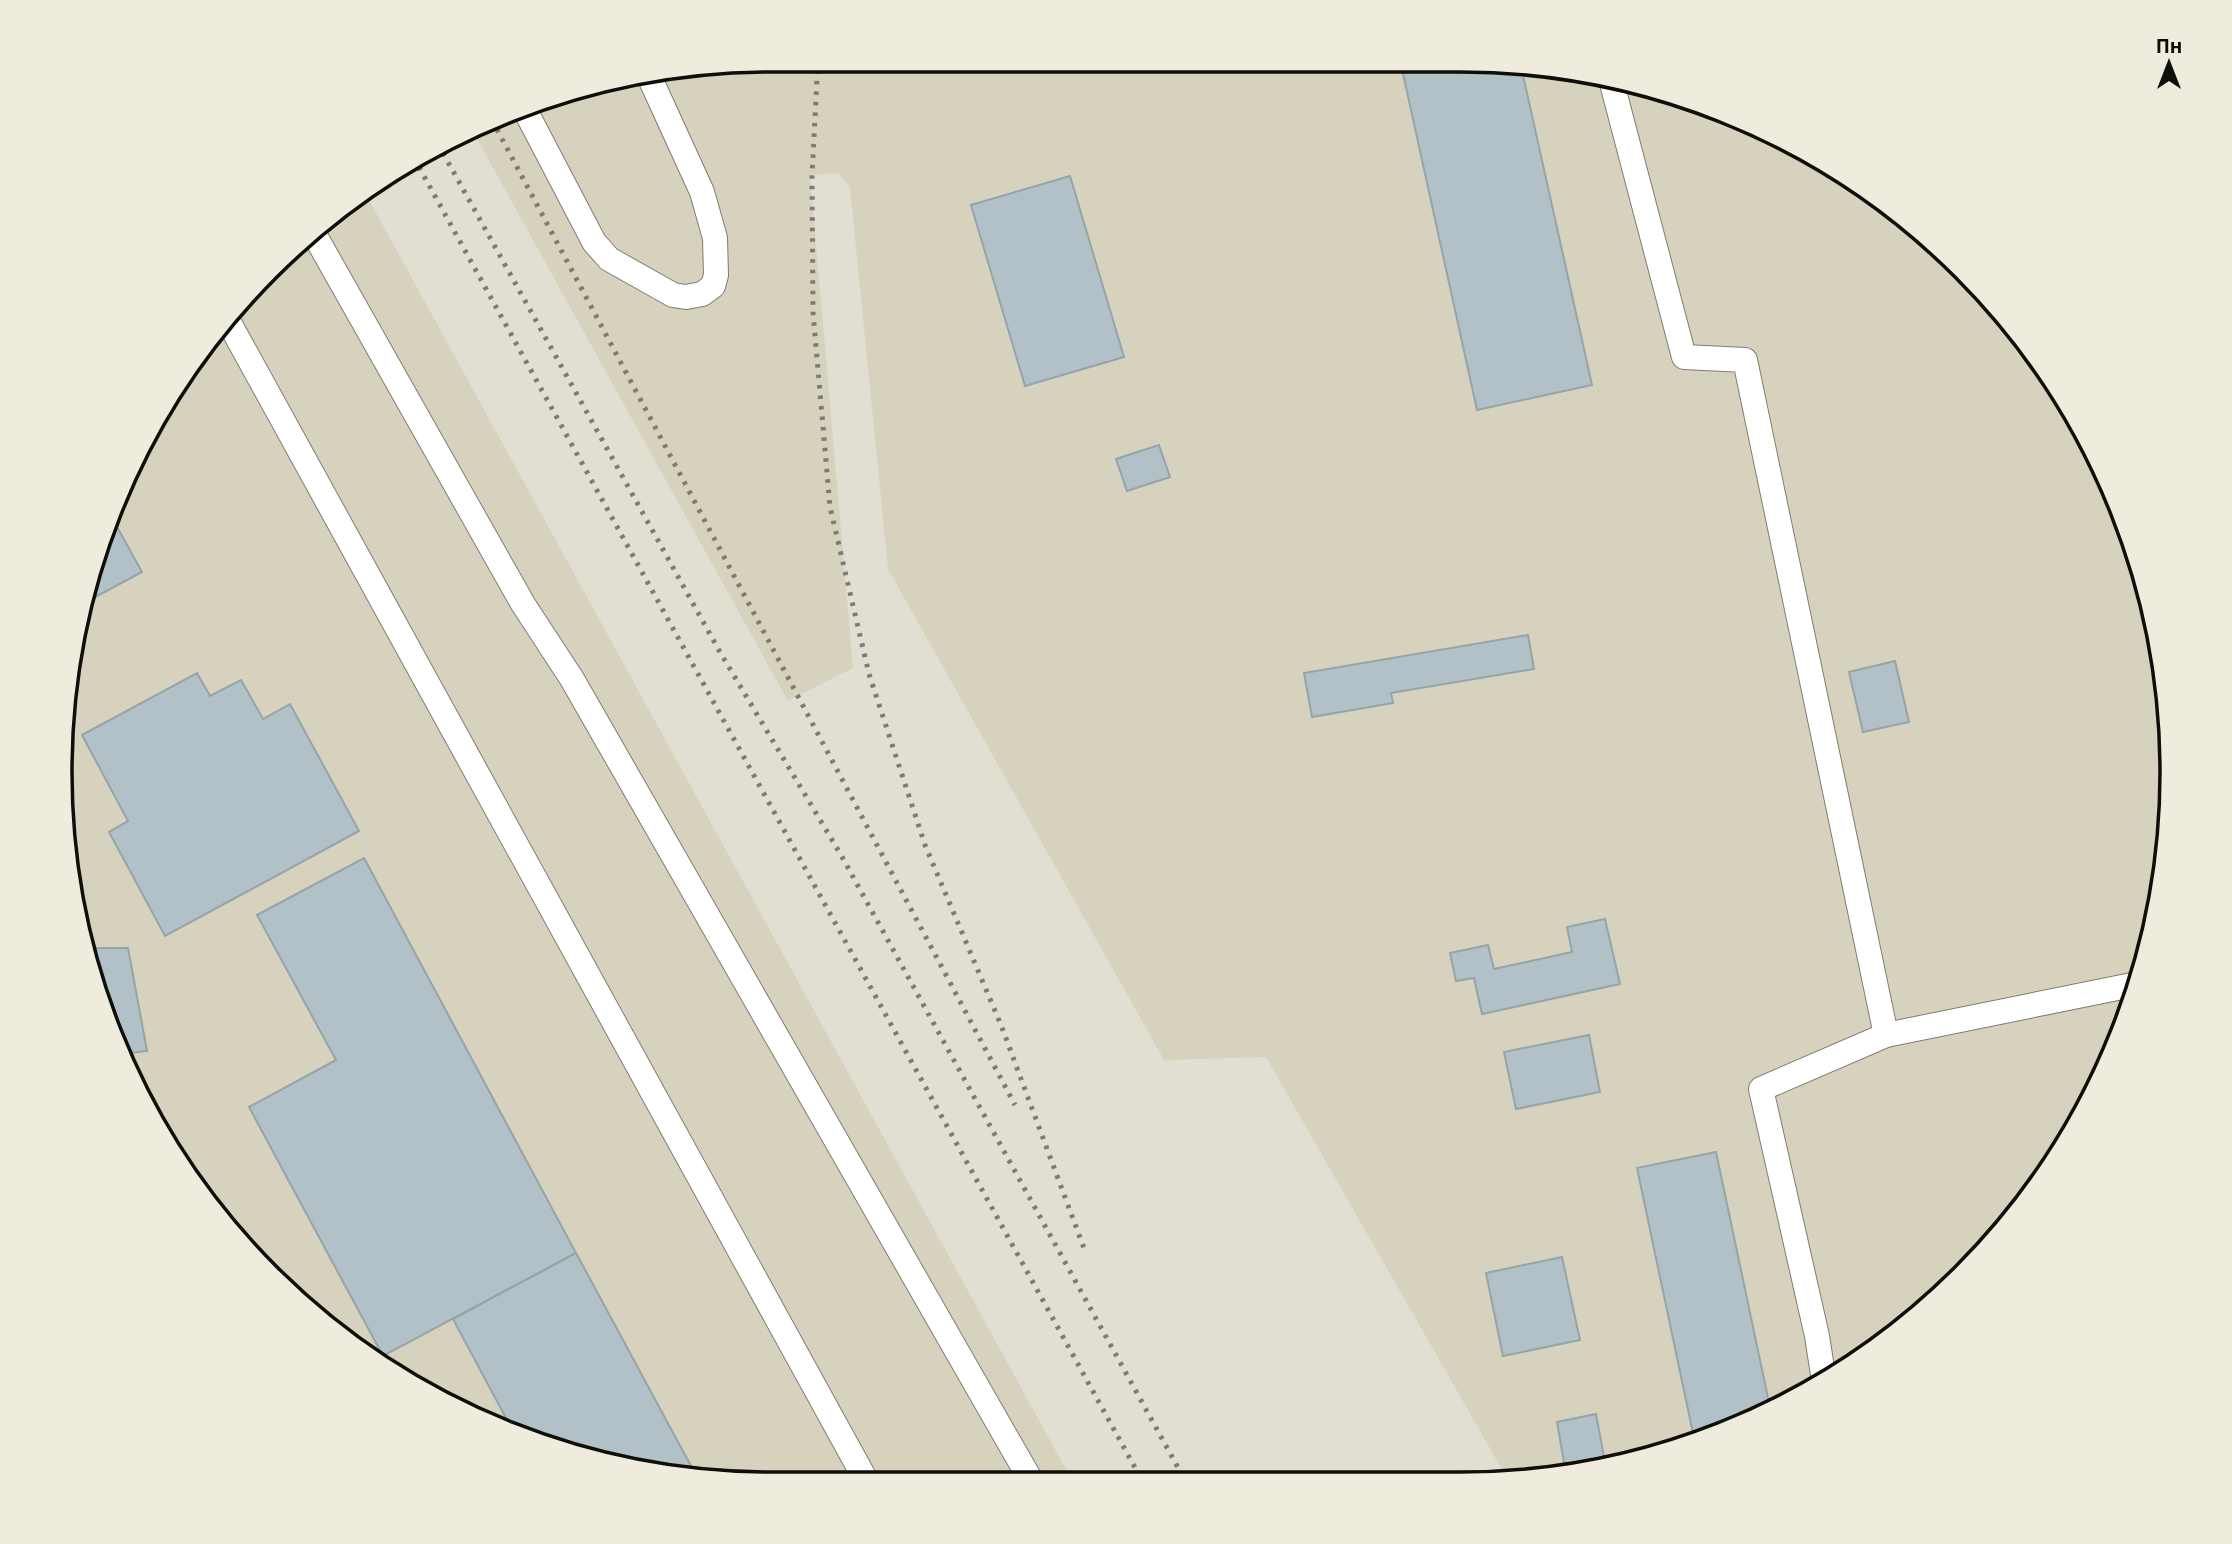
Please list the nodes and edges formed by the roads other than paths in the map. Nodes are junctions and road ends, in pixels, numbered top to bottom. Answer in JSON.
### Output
{"nodes":[{"id":1,"x":652,"y":82,"type":"edge"},
{"id":2,"x":1613,"y":89,"type":"edge"},
{"id":3,"x":528,"y":116,"type":"edge"},
{"id":4,"x":317,"y":240,"type":"edge"},
{"id":5,"x":232,"y":327,"type":"edge"},
{"id":6,"x":2126,"y":986,"type":"edge"},
{"id":7,"x":1886,"y":1035,"type":"junction"},
{"id":8,"x":1822,"y":1370,"type":"edge"},
{"id":9,"x":862,"y":1472,"type":"edge"},
{"id":10,"x":1026,"y":1472,"type":"edge"}],
"edges":[{"from":1,"to":3,"type":"lane"},
{"from":2,"to":7,"type":"lane"},
{"from":4,"to":10,"type":"lane"},
{"from":5,"to":9,"type":"lane"},
{"from":6,"to":7,"type":"lane"},
{"from":7,"to":8,"type":"lane"}]}
